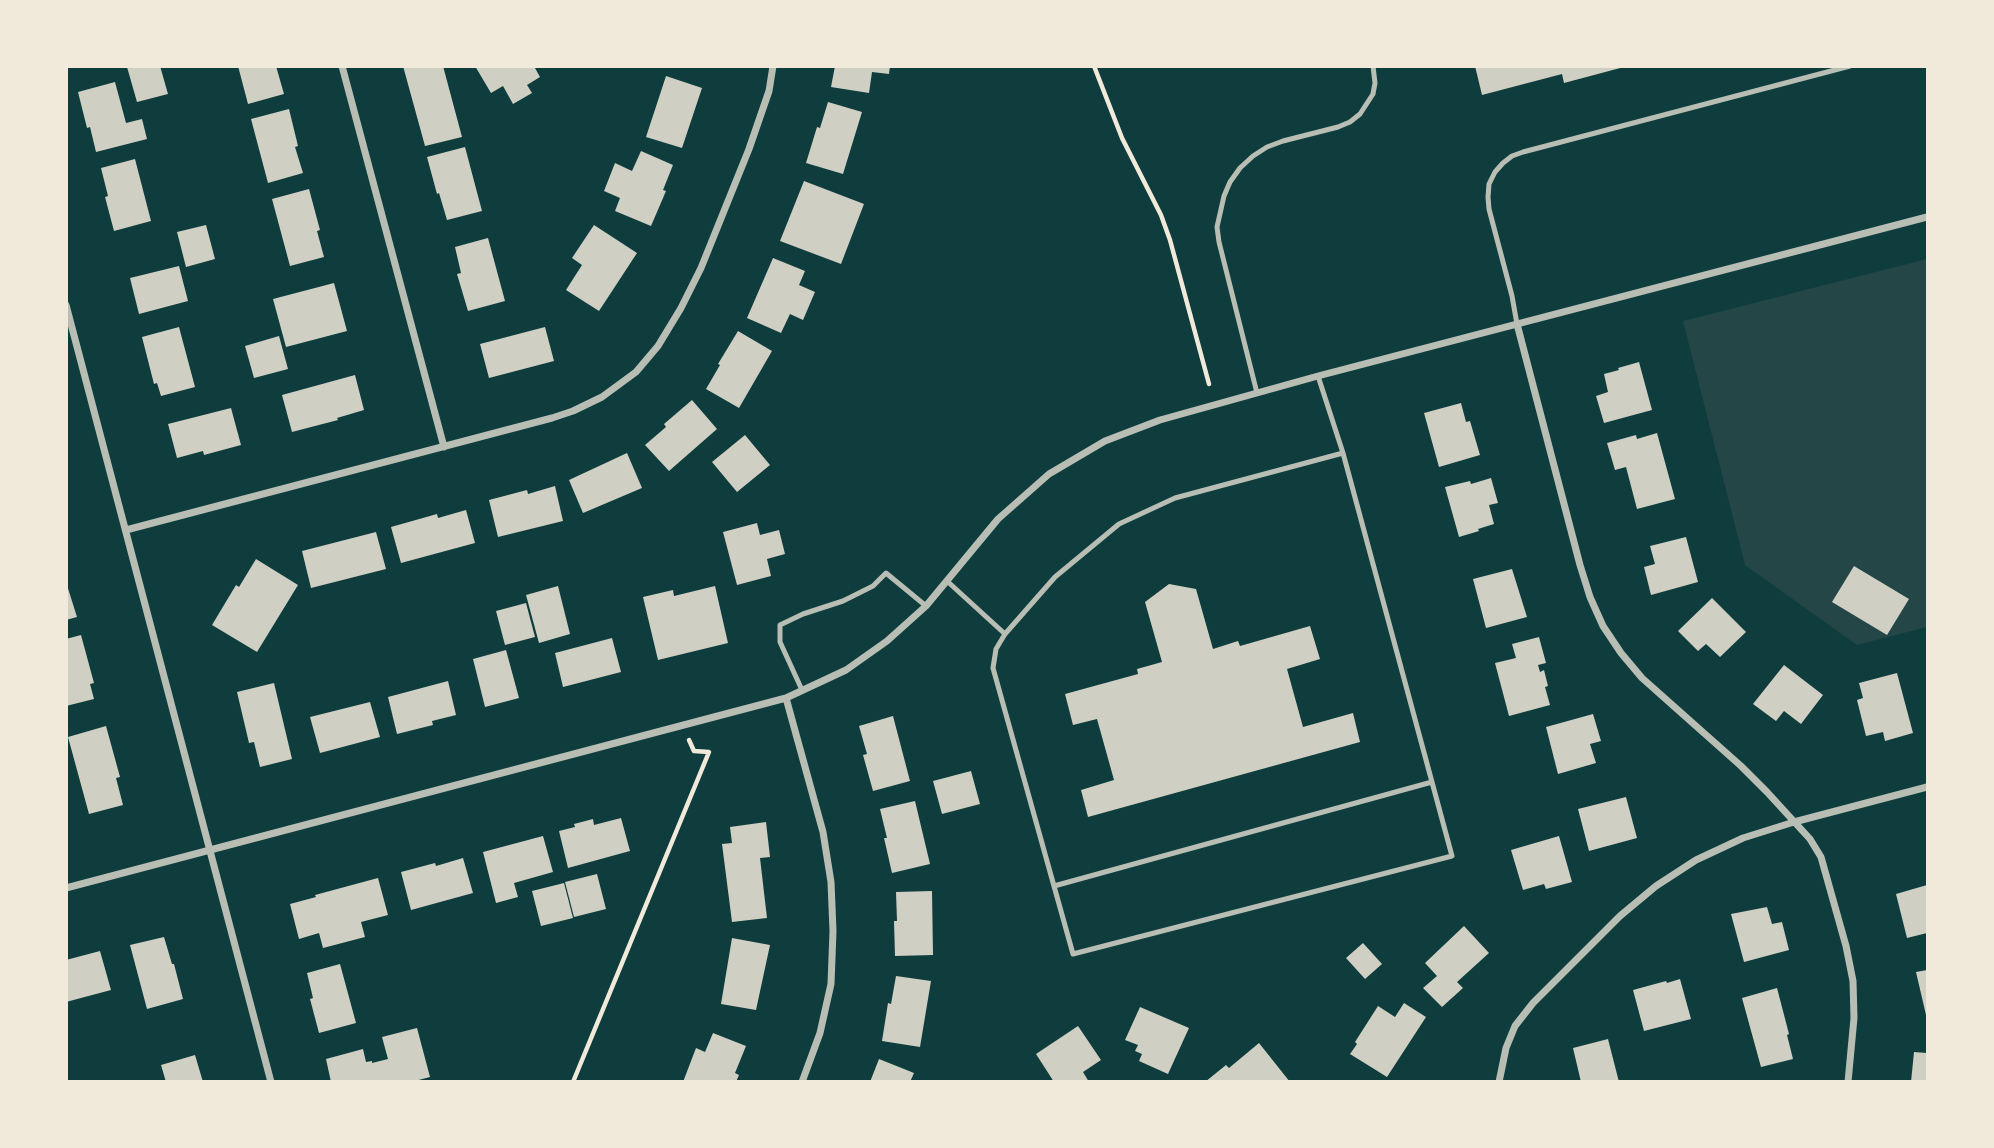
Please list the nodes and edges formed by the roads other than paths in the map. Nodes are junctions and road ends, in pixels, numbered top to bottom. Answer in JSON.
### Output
{"nodes":[{"id":1,"x":342,"y":66,"type":"edge"},
{"id":2,"x":773,"y":66,"type":"edge"},
{"id":3,"x":1373,"y":66,"type":"edge"},
{"id":4,"x":1850,"y":66,"type":"edge"},
{"id":5,"x":1927,"y":217,"type":"edge"},
{"id":6,"x":66,"y":305,"type":"edge"},
{"id":7,"x":1517,"y":324,"type":"junction"},
{"id":8,"x":1318,"y":376,"type":"junction"},
{"id":9,"x":1257,"y":393,"type":"junction"},
{"id":10,"x":444,"y":447,"type":"junction"},
{"id":11,"x":1343,"y":453,"type":"junction"},
{"id":12,"x":125,"y":530,"type":"junction"},
{"id":13,"x":947,"y":580,"type":"junction"},
{"id":14,"x":926,"y":606,"type":"junction"},
{"id":15,"x":1005,"y":635,"type":"junction"},
{"id":16,"x":802,"y":690,"type":"junction"},
{"id":17,"x":786,"y":698,"type":"junction"},
{"id":18,"x":1432,"y":782,"type":"junction"},
{"id":19,"x":1927,"y":787,"type":"edge"},
{"id":20,"x":1794,"y":822,"type":"junction"},
{"id":21,"x":210,"y":850,"type":"junction"},
{"id":22,"x":1054,"y":886,"type":"junction"},
{"id":23,"x":66,"y":888,"type":"edge"},
{"id":24,"x":271,"y":1082,"type":"edge"},
{"id":25,"x":802,"y":1082,"type":"edge"},
{"id":26,"x":1499,"y":1082,"type":"edge"},
{"id":27,"x":1848,"y":1082,"type":"edge"}],
"edges":[{"from":1,"to":10,"type":"street"},
{"from":2,"to":10,"type":"street"},
{"from":3,"to":9,"type":"lane"},
{"from":4,"to":7,"type":"lane"},
{"from":5,"to":7,"type":"street"},
{"from":6,"to":12,"type":"street"},
{"from":7,"to":8,"type":"street"},
{"from":7,"to":20,"type":"street"},
{"from":8,"to":9,"type":"street"},
{"from":8,"to":11,"type":"lane"},
{"from":9,"to":13,"type":"street"},
{"from":10,"to":12,"type":"street"},
{"from":11,"to":15,"type":"lane"},
{"from":11,"to":18,"type":"lane"},
{"from":12,"to":21,"type":"street"},
{"from":13,"to":14,"type":"street"},
{"from":13,"to":15,"type":"lane"},
{"from":14,"to":16,"type":"street"},
{"from":14,"to":16,"type":"lane"},
{"from":15,"to":22,"type":"lane"},
{"from":16,"to":17,"type":"street"},
{"from":17,"to":21,"type":"street"},
{"from":17,"to":25,"type":"street"},
{"from":18,"to":22,"type":"lane"},
{"from":18,"to":22,"type":"lane"},
{"from":19,"to":20,"type":"street"},
{"from":20,"to":26,"type":"street"},
{"from":20,"to":27,"type":"street"},
{"from":21,"to":23,"type":"street"},
{"from":21,"to":24,"type":"street"}]}
